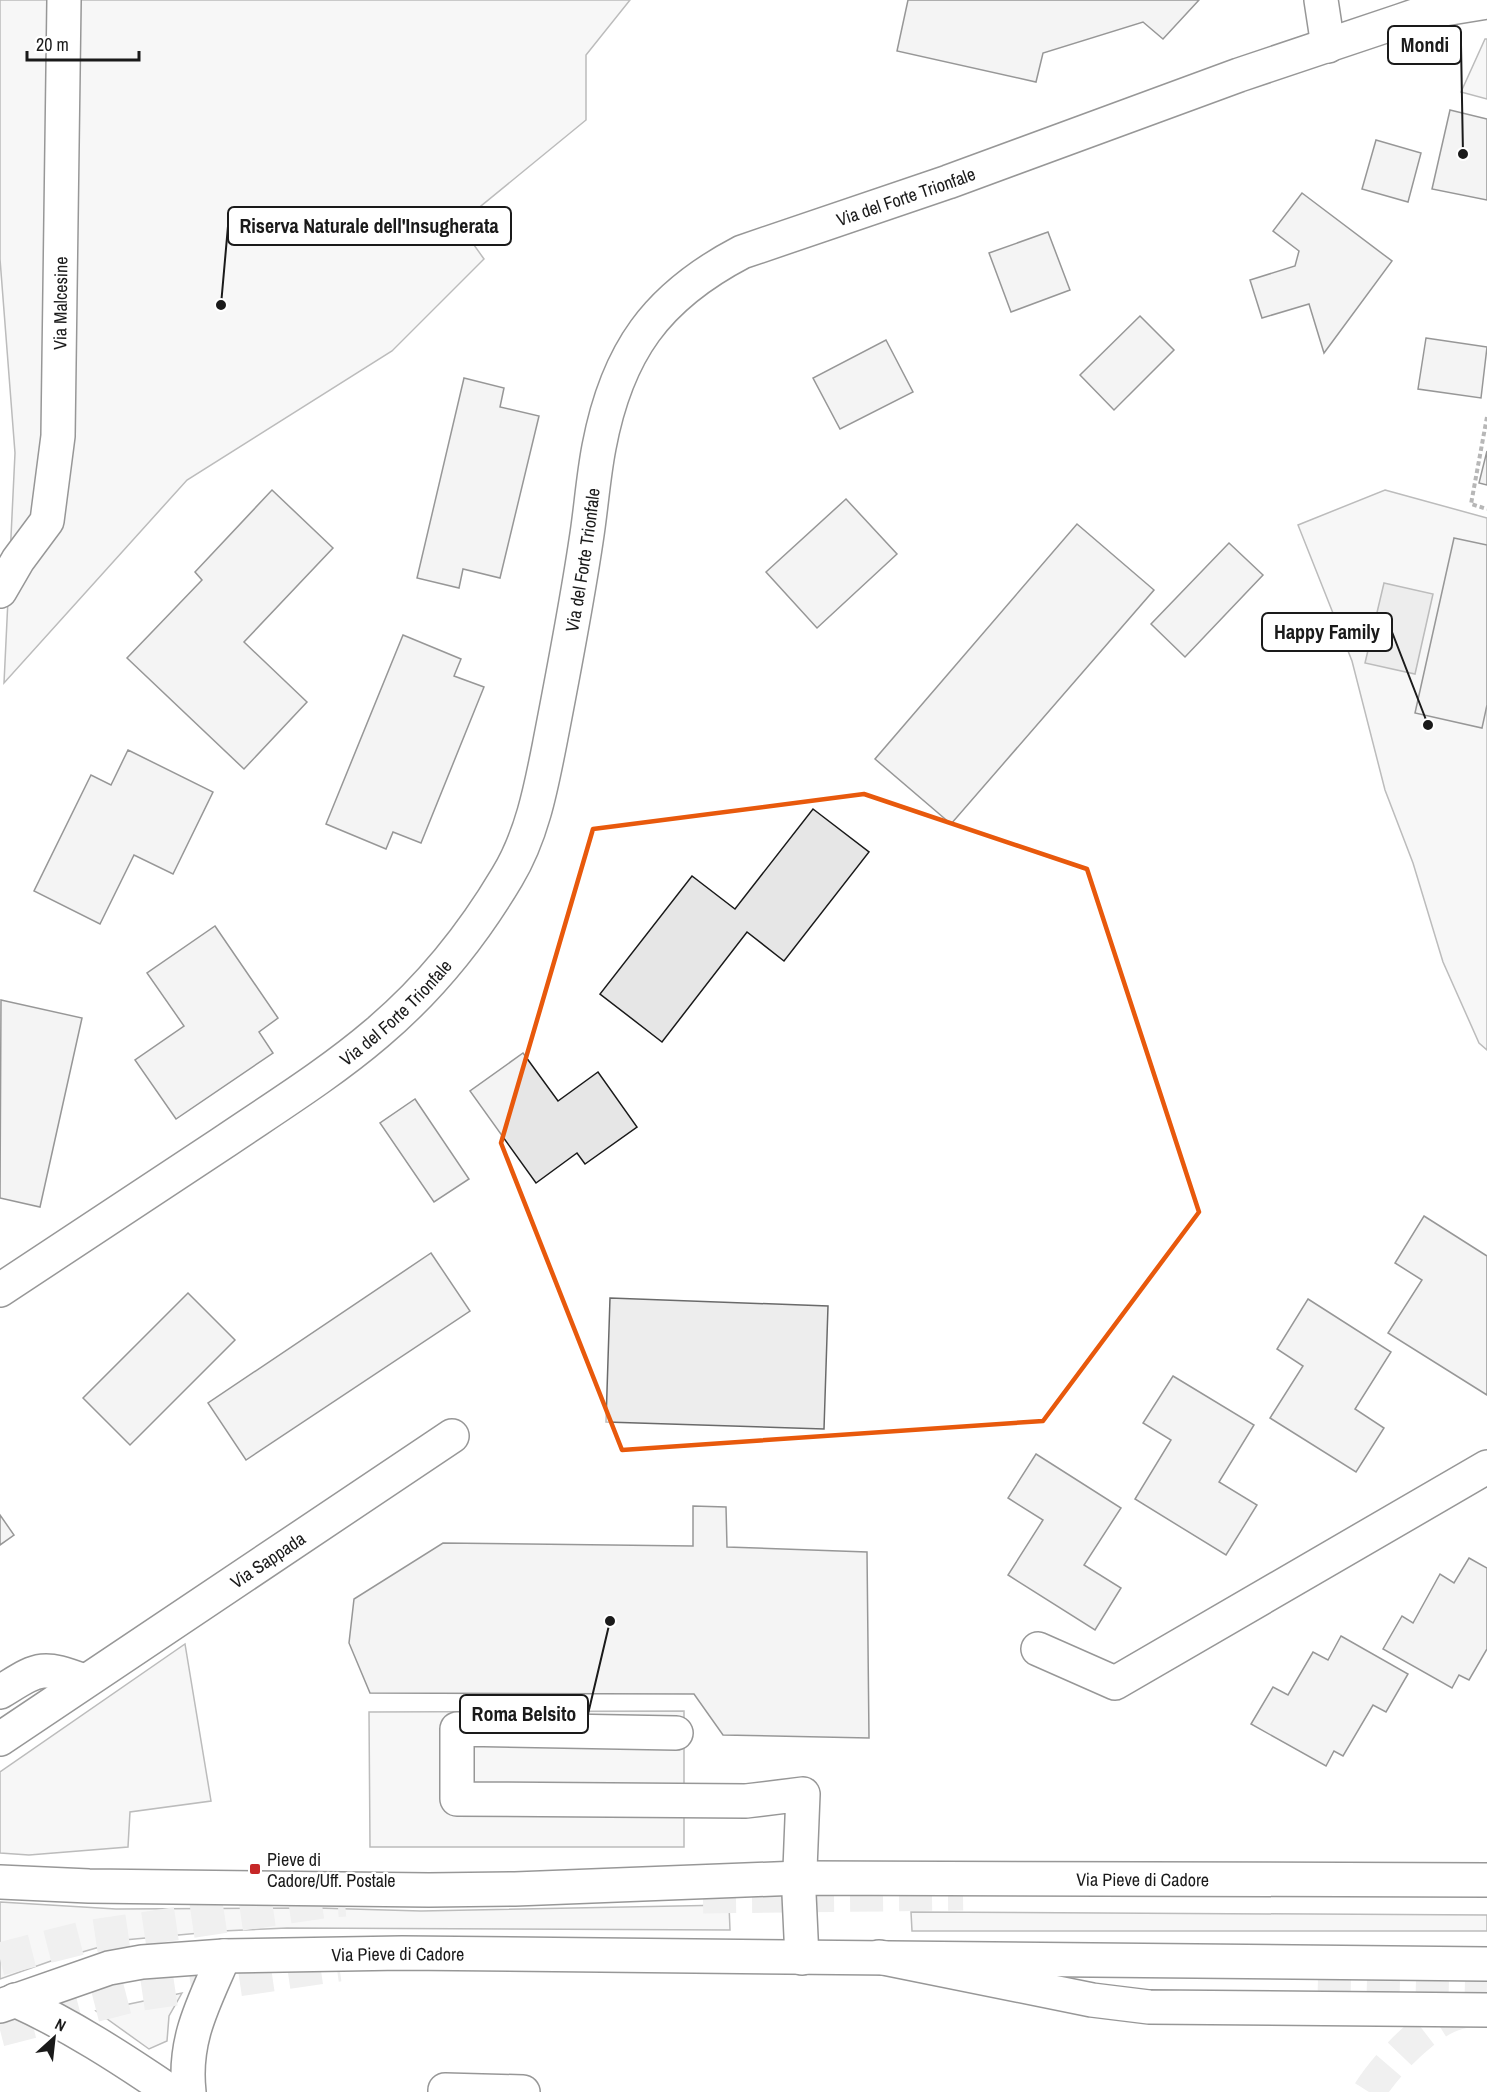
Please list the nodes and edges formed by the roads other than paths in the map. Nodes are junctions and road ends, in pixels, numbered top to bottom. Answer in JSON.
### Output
{"nodes":[{"id":1,"x":64,"y":0,"type":"edge"},
{"id":2,"x":1321,"y":0,"type":"edge"},
{"id":3,"x":1487,"y":2,"type":"edge"},
{"id":4,"x":1328,"y":46,"type":"junction"},
{"id":5,"x":0,"y":591,"type":"edge"},
{"id":6,"x":0,"y":1290,"type":"edge"},
{"id":7,"x":452,"y":1436,"type":"dead end"},
{"id":8,"x":1487,"y":1467,"type":"edge"},
{"id":9,"x":1038,"y":1649,"type":"dead end"},
{"id":10,"x":84,"y":1681,"type":"junction"},
{"id":11,"x":0,"y":1692,"type":"edge"},
{"id":12,"x":676,"y":1733,"type":"dead end"},
{"id":13,"x":0,"y":1739,"type":"edge"},
{"id":14,"x":799,"y":1878,"type":"junction"},
{"id":15,"x":1487,"y":1881,"type":"edge"},
{"id":16,"x":0,"y":1882,"type":"edge"},
{"id":17,"x":225,"y":1956,"type":"junction"},
{"id":18,"x":802,"y":1958,"type":"junction"},
{"id":19,"x":879,"y":1958,"type":"junction"},
{"id":20,"x":1487,"y":1964,"type":"edge"},
{"id":21,"x":8,"y":2003,"type":"edge"},
{"id":22,"x":1487,"y":2010,"type":"edge"},
{"id":23,"x":171,"y":2092,"type":"edge"},
{"id":24,"x":189,"y":2092,"type":"edge"},
{"id":25,"x":445,"y":2092,"type":"edge"},
{"id":26,"x":523,"y":2092,"type":"edge"}],
"edges":[{"from":1,"to":5,"type":"main road","name":"Via Malcesine"},
{"from":2,"to":4,"type":"main road"},
{"from":3,"to":4,"type":"main road","name":"Via del Forte Trionfale"},
{"from":4,"to":6,"type":"main road","name":"Via del Forte Trionfale"},
{"from":7,"to":10,"type":"main road","name":"Via Sappada"},
{"from":8,"to":9,"type":"main road"},
{"from":10,"to":11,"type":"main road"},
{"from":10,"to":13,"type":"main road","name":"Via Sappada"},
{"from":12,"to":14,"type":"main road"},
{"from":14,"to":15,"type":"main road","name":"Via Pieve di Cadore"},
{"from":14,"to":16,"type":"main road","name":"Via Pieve di Cadore"},
{"from":14,"to":18,"type":"main road"},
{"from":17,"to":18,"type":"main road","name":"Via Pieve di Cadore"},
{"from":17,"to":21,"type":"main road","name":"Via Pieve di Cadore"},
{"from":17,"to":24,"type":"main road"},
{"from":18,"to":19,"type":"main road","name":"Via Pieve di Cadore"},
{"from":19,"to":20,"type":"main road","name":"Via Pieve di Cadore"},
{"from":19,"to":22,"type":"main road"},
{"from":21,"to":23,"type":"main road"},
{"from":25,"to":26,"type":"main road"}]}
